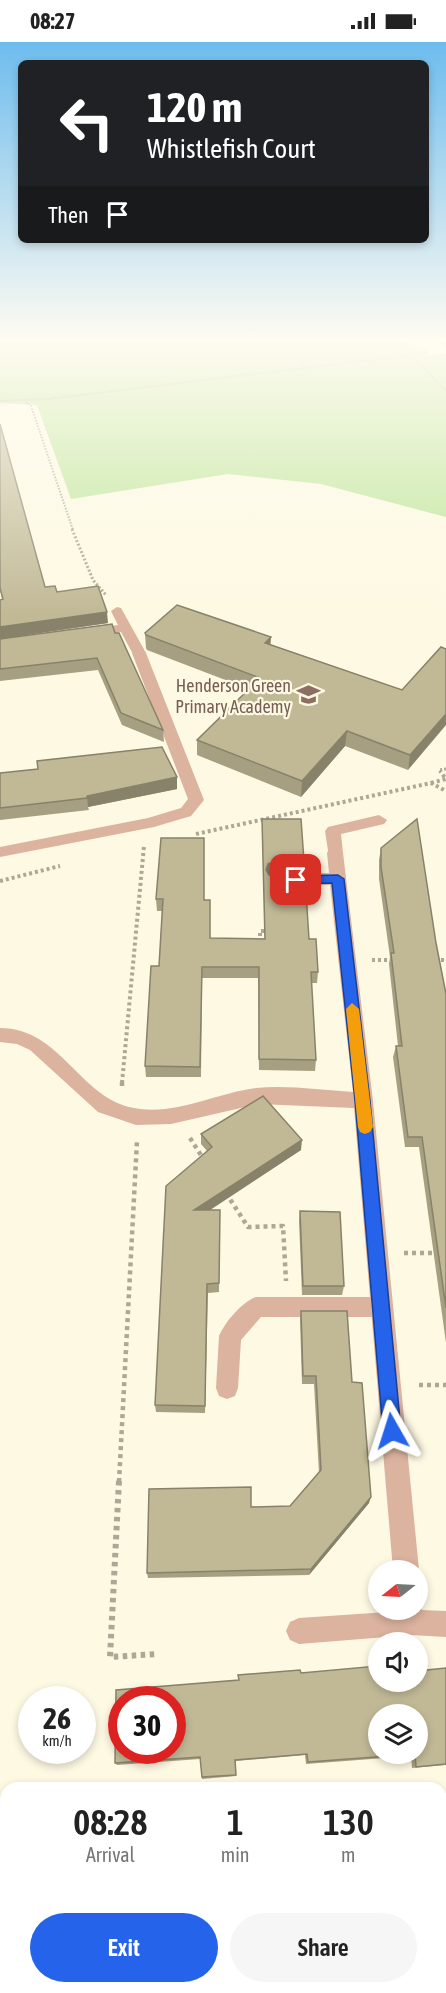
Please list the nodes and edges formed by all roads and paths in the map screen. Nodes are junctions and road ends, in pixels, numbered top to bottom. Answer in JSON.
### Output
{"nodes":[{"id":1,"x":40,"y":432,"type":"edge"},
{"id":2,"x":117,"y":611,"type":"joint"},
{"id":3,"x":126,"y":627,"type":"junction"},
{"id":4,"x":71,"y":636,"type":"edge"},
{"id":5,"x":446,"y":768,"type":"edge"},
{"id":6,"x":431,"y":783,"type":"junction"},
{"id":7,"x":446,"y":791,"type":"edge"},
{"id":8,"x":379,"y":820,"type":"dead end"},
{"id":9,"x":190,"y":835,"type":"edge"},
{"id":10,"x":133,"y":848,"type":"dead end"},
{"id":11,"x":0,"y":852,"type":"edge"},
{"id":12,"x":66,"y":864,"type":"dead end"},
{"id":13,"x":338,"y":879,"type":"junction"},
{"id":14,"x":275,"y":880,"type":"edge"},
{"id":15,"x":0,"y":881,"type":"edge"},
{"id":16,"x":270,"y":931,"type":"edge"},
{"id":17,"x":260,"y":949,"type":"edge"},
{"id":18,"x":347,"y":960,"type":"junction"},
{"id":19,"x":402,"y":960,"type":"edge"},
{"id":20,"x":424,"y":960,"type":"edge"},
{"id":21,"x":446,"y":960,"type":"edge"},
{"id":22,"x":0,"y":1035,"type":"edge"},
{"id":23,"x":363,"y":1101,"type":"junction"},
{"id":24,"x":129,"y":1115,"type":"junction"},
{"id":25,"x":175,"y":1115,"type":"junction"},
{"id":26,"x":205,"y":1162,"type":"edge"},
{"id":27,"x":224,"y":1190,"type":"edge"},
{"id":28,"x":446,"y":1253,"type":"edge"},
{"id":29,"x":376,"y":1254,"type":"junction"},
{"id":30,"x":288,"y":1307,"type":"junction"},
{"id":31,"x":381,"y":1307,"type":"junction"},
{"id":32,"x":227,"y":1388,"type":"dead end"},
{"id":33,"x":405,"y":1560,"type":"edge"},
{"id":34,"x":380,"y":1620,"type":"edge"},
{"id":35,"x":428,"y":1620,"type":"edge"},
{"id":36,"x":446,"y":1624,"type":"edge"},
{"id":37,"x":299,"y":1631,"type":"dead end"},
{"id":38,"x":158,"y":1654,"type":"dead end"}],
"edges":[{"from":1,"to":2,"type":"path"},
{"from":2,"to":3,"type":"street"},
{"from":3,"to":4,"type":"street"},
{"from":3,"to":11,"type":"street"},
{"from":5,"to":6,"type":"path"},
{"from":6,"to":7,"type":"path"},
{"from":6,"to":9,"type":"path"},
{"from":8,"to":13,"type":"street"},
{"from":10,"to":24,"type":"path"},
{"from":12,"to":15,"type":"path"},
{"from":13,"to":14,"type":"street"},
{"from":13,"to":18,"type":"street"},
{"from":16,"to":17,"type":"path"},
{"from":18,"to":19,"type":"path"},
{"from":18,"to":23,"type":"street"},
{"from":20,"to":21,"type":"path"},
{"from":22,"to":24,"type":"street"},
{"from":23,"to":25,"type":"street"},
{"from":23,"to":29,"type":"street"},
{"from":24,"to":25,"type":"street"},
{"from":24,"to":38,"type":"path"},
{"from":25,"to":26,"type":"path"},
{"from":27,"to":30,"type":"path"},
{"from":28,"to":29,"type":"path"},
{"from":29,"to":31,"type":"street"},
{"from":30,"to":31,"type":"street"},
{"from":30,"to":32,"type":"street"},
{"from":31,"to":33,"type":"street"},
{"from":34,"to":37,"type":"street"},
{"from":35,"to":36,"type":"street"}]}
